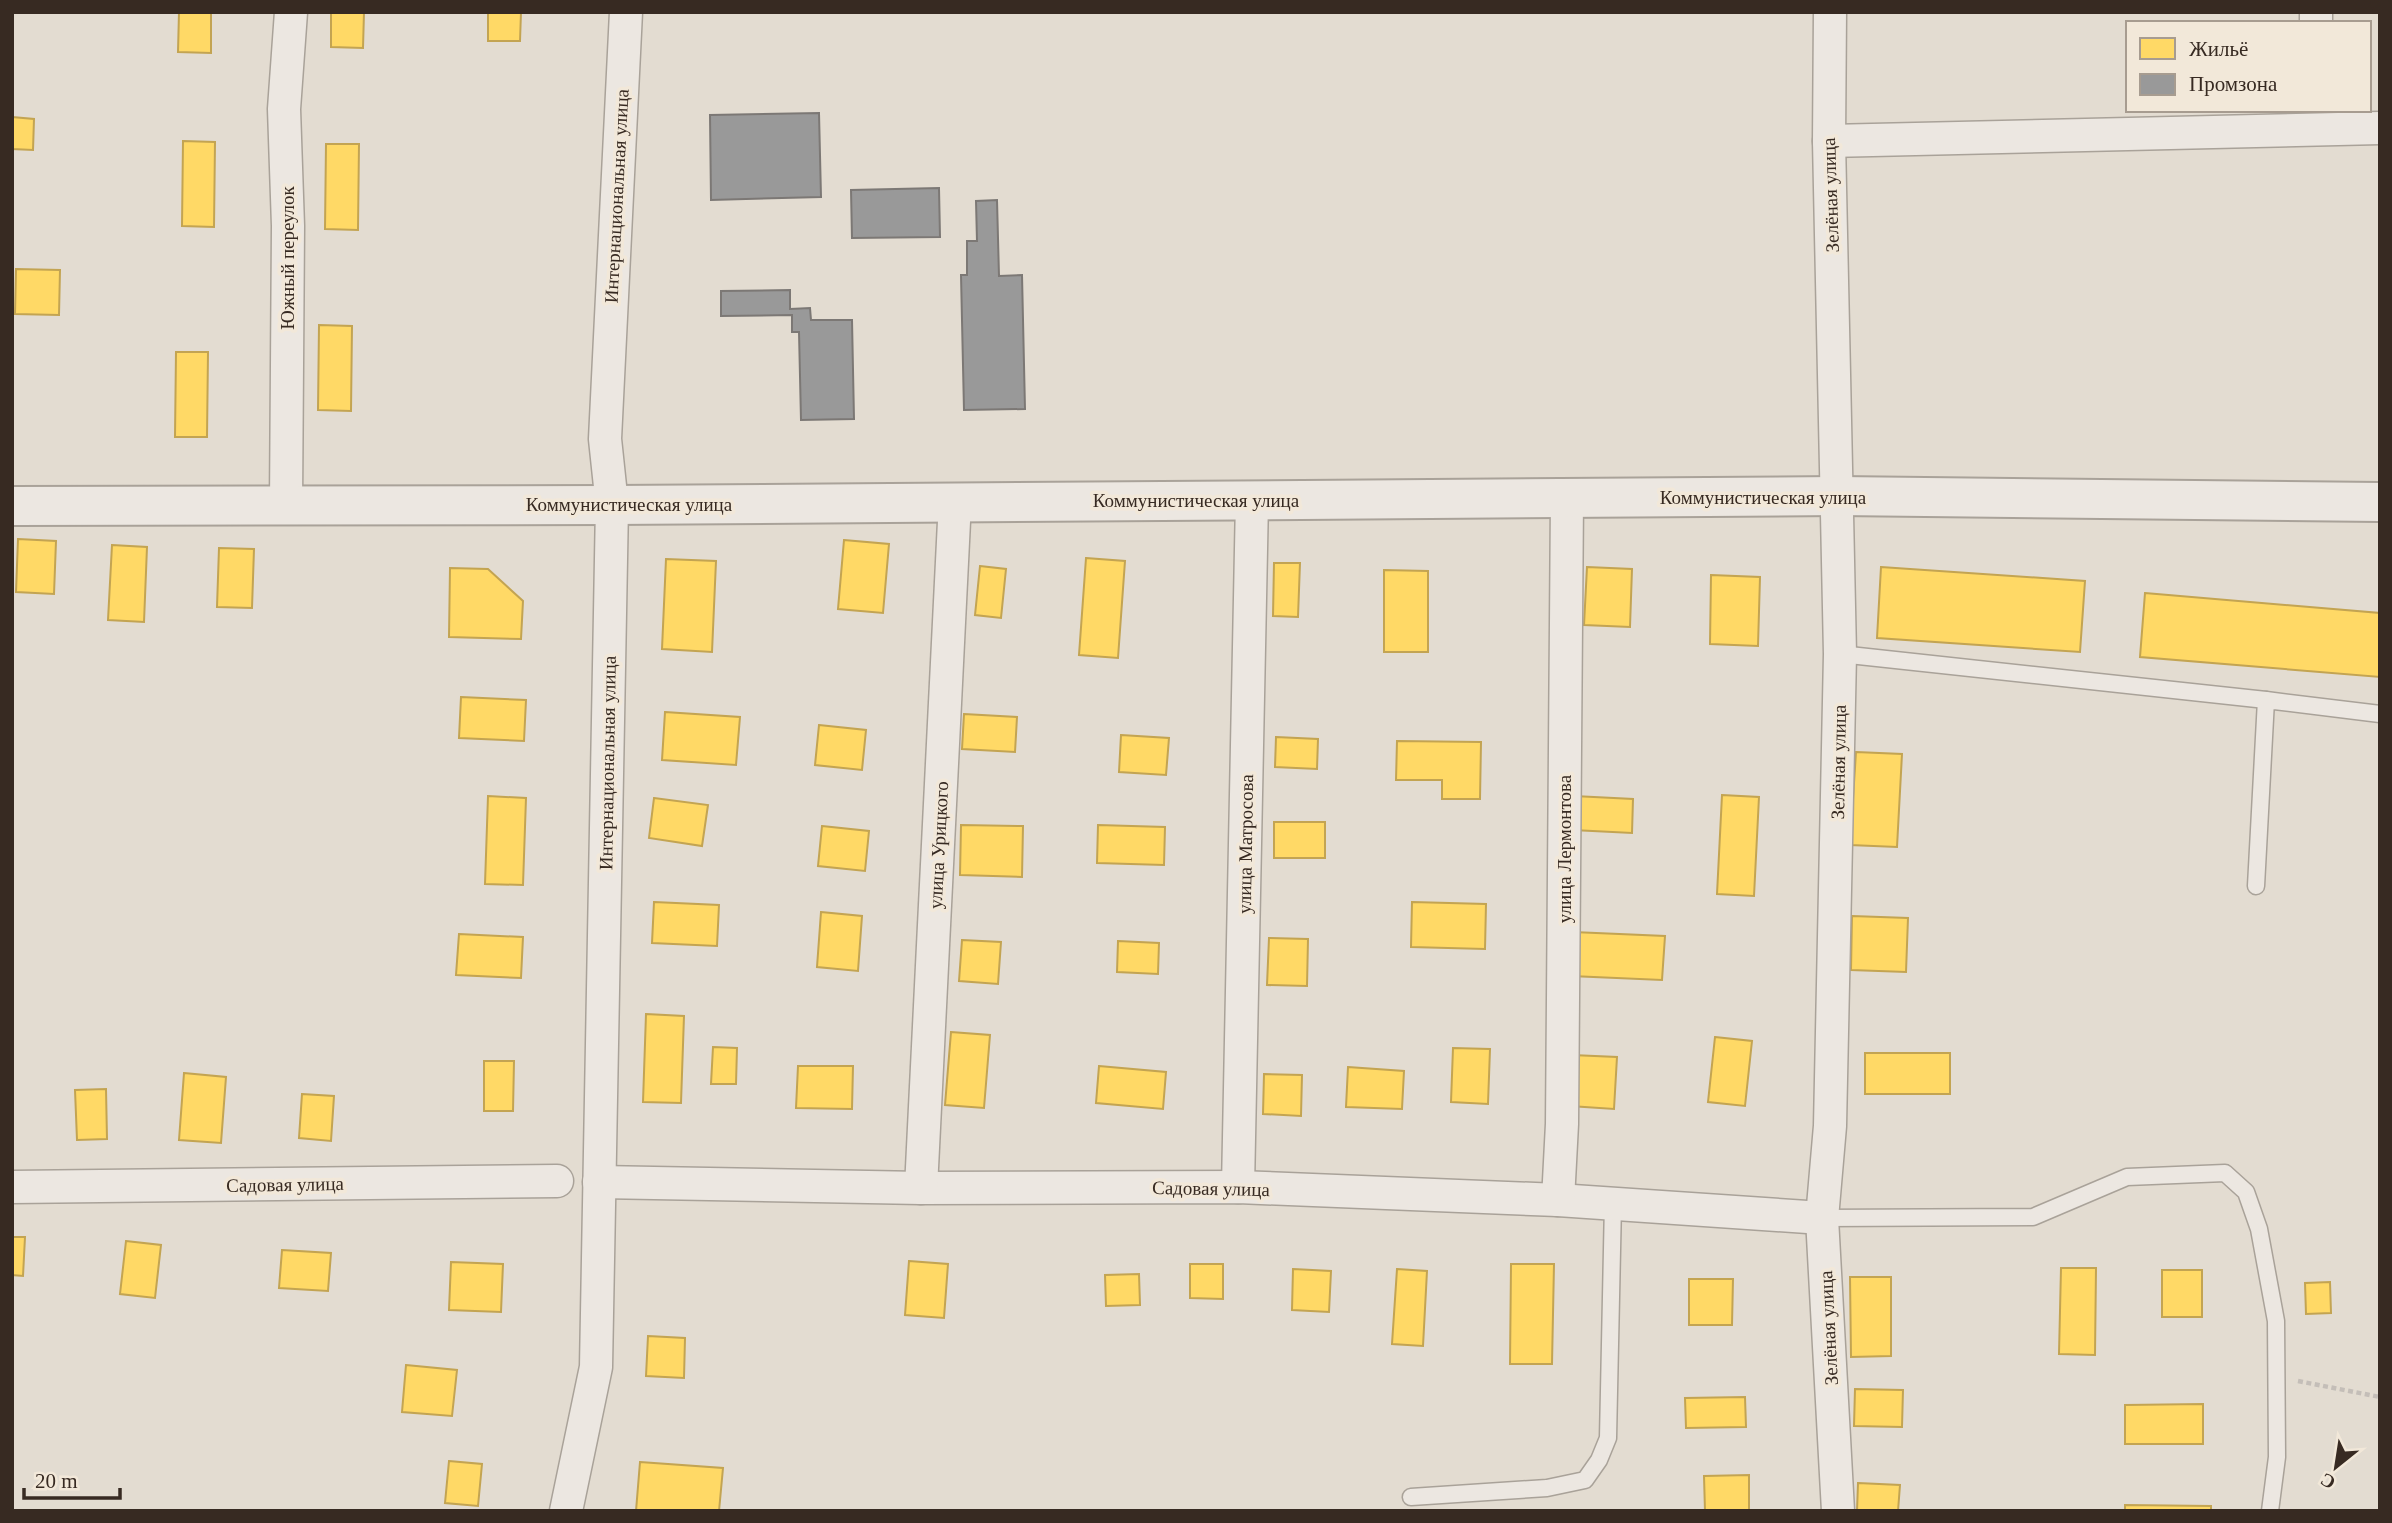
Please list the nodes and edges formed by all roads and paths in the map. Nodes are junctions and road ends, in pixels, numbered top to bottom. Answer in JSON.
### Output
{"nodes":[{"id":1,"x":291,"y":12,"type":"edge"},
{"id":2,"x":626,"y":12,"type":"edge"},
{"id":3,"x":1830,"y":12,"type":"edge"},
{"id":4,"x":2317,"y":120,"type":"edge"},
{"id":5,"x":2380,"y":128,"type":"edge"},
{"id":6,"x":1829,"y":141,"type":"junction"},
{"id":7,"x":1839,"y":496,"type":"junction"},
{"id":8,"x":1567,"y":498,"type":"junction"},
{"id":9,"x":1252,"y":500,"type":"junction"},
{"id":10,"x":955,"y":501,"type":"junction"},
{"id":11,"x":2380,"y":502,"type":"edge"},
{"id":12,"x":286,"y":504,"type":"junction"},
{"id":13,"x":612,"y":505,"type":"junction"},
{"id":14,"x":12,"y":506,"type":"edge"},
{"id":15,"x":1840,"y":654,"type":"junction"},
{"id":16,"x":2266,"y":700,"type":"junction"},
{"id":17,"x":2380,"y":714,"type":"edge"},
{"id":18,"x":2256,"y":886,"type":"dead end"},
{"id":19,"x":557,"y":1181,"type":"dead end"},
{"id":20,"x":599,"y":1182,"type":"junction"},
{"id":21,"x":12,"y":1187,"type":"edge"},
{"id":22,"x":1238,"y":1187,"type":"junction"},
{"id":23,"x":921,"y":1188,"type":"junction"},
{"id":24,"x":1558,"y":1200,"type":"junction"},
{"id":25,"x":1613,"y":1203,"type":"junction"},
{"id":26,"x":1822,"y":1218,"type":"junction"},
{"id":27,"x":2279,"y":1377,"type":"junction"},
{"id":28,"x":2380,"y":1397,"type":"edge"},
{"id":29,"x":1411,"y":1497,"type":"dead end"},
{"id":30,"x":566,"y":1511,"type":"edge"},
{"id":31,"x":1838,"y":1511,"type":"edge"},
{"id":32,"x":2270,"y":1511,"type":"edge"}],
"edges":[{"from":1,"to":12,"type":"street","name":"Южный переулок"},
{"from":2,"to":13,"type":"street","name":"Интернациональная улица"},
{"from":3,"to":6,"type":"street","name":"Зелёная улица"},
{"from":4,"to":5,"type":"street"},
{"from":4,"to":6,"type":"street"},
{"from":6,"to":7,"type":"street","name":"Зелёная улица"},
{"from":7,"to":8,"type":"street","name":"Коммунистическая улица"},
{"from":7,"to":11,"type":"street","name":"Коммунистическая улица"},
{"from":7,"to":15,"type":"street","name":"Зелёная улица"},
{"from":8,"to":9,"type":"street","name":"Коммунистическая улица"},
{"from":8,"to":24,"type":"street","name":"улица Лермонтова"},
{"from":9,"to":10,"type":"street","name":"Коммунистическая улица"},
{"from":9,"to":22,"type":"street","name":"улица Матросова"},
{"from":10,"to":13,"type":"street","name":"Коммунистическая улица"},
{"from":10,"to":23,"type":"street","name":"улица Урицкого"},
{"from":12,"to":13,"type":"street","name":"Коммунистическая улица"},
{"from":12,"to":14,"type":"street","name":"Коммунистическая улица"},
{"from":13,"to":20,"type":"street","name":"Интернациональная улица"},
{"from":15,"to":16,"type":"lane"},
{"from":15,"to":26,"type":"street","name":"Зелёная улица"},
{"from":16,"to":17,"type":"lane"},
{"from":16,"to":18,"type":"lane"},
{"from":19,"to":21,"type":"street","name":"Садовая улица"},
{"from":20,"to":23,"type":"street","name":"Садовая улица"},
{"from":20,"to":30,"type":"street","name":"Интернациональная улица"},
{"from":22,"to":23,"type":"street","name":"Садовая улица"},
{"from":22,"to":24,"type":"street","name":"Садовая улица"},
{"from":24,"to":25,"type":"street","name":"Садовая улица"},
{"from":25,"to":26,"type":"street","name":"Садовая улица"},
{"from":25,"to":29,"type":"lane"},
{"from":26,"to":27,"type":"lane"},
{"from":26,"to":31,"type":"street","name":"Зелёная улица"},
{"from":27,"to":28,"type":"path"},
{"from":27,"to":32,"type":"lane"}]}
